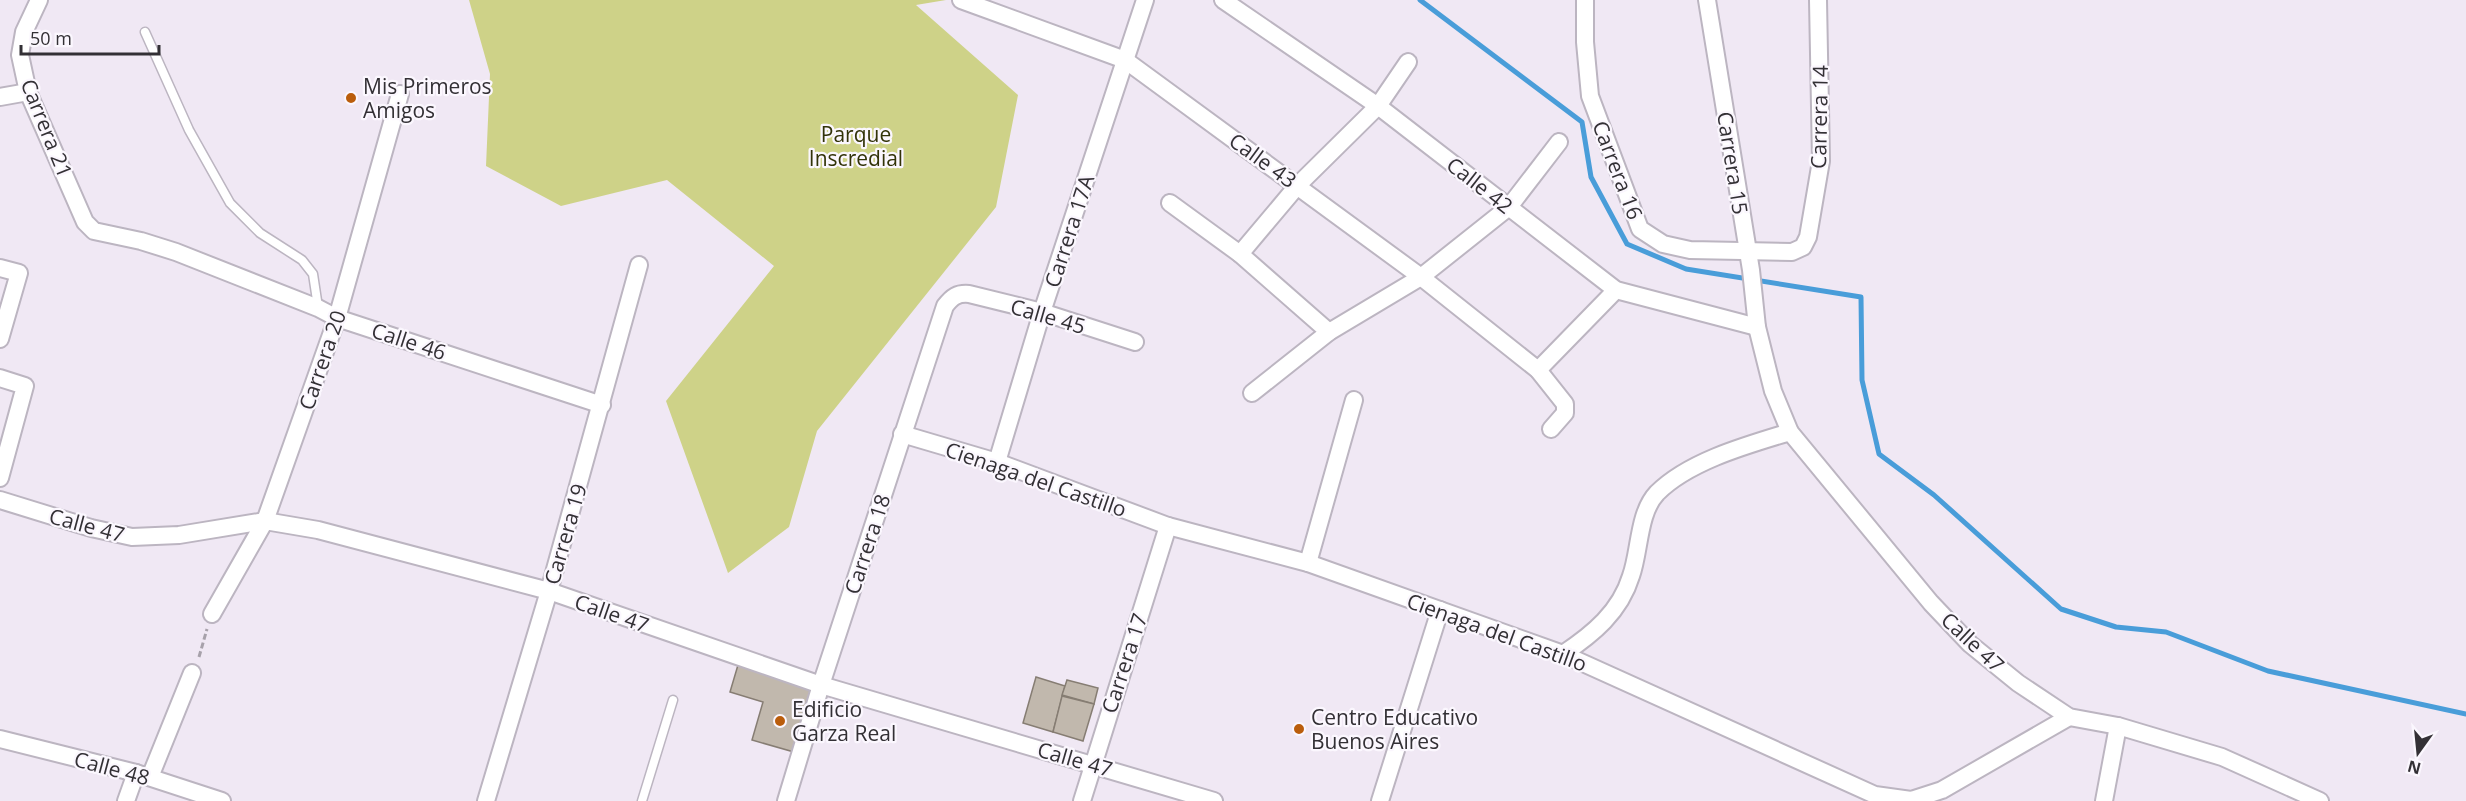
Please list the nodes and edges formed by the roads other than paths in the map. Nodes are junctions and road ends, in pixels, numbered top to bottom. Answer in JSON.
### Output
{"nodes":[{"id":1,"x":39,"y":0,"type":"edge"},
{"id":2,"x":961,"y":0,"type":"edge"},
{"id":3,"x":1145,"y":0,"type":"edge"},
{"id":4,"x":1223,"y":0,"type":"edge"},
{"id":5,"x":1585,"y":0,"type":"edge"},
{"id":6,"x":1707,"y":0,"type":"edge"},
{"id":7,"x":1818,"y":0,"type":"edge"},
{"id":8,"x":144,"y":32,"type":"dead end"},
{"id":9,"x":1125,"y":60,"type":"junction"},
{"id":10,"x":1408,"y":62,"type":"dead end"},
{"id":11,"x":28,"y":92,"type":"junction"},
{"id":12,"x":400,"y":94,"type":"dead end"},
{"id":13,"x":0,"y":97,"type":"edge"},
{"id":14,"x":1378,"y":106,"type":"junction"},
{"id":15,"x":1559,"y":142,"type":"dead end"},
{"id":16,"x":1298,"y":185,"type":"junction"},
{"id":17,"x":1170,"y":203,"type":"dead end"},
{"id":18,"x":1509,"y":207,"type":"junction"},
{"id":19,"x":85,"y":222,"type":"joint"},
{"id":20,"x":1748,"y":252,"type":"junction"},
{"id":21,"x":1240,"y":254,"type":"junction"},
{"id":22,"x":639,"y":265,"type":"dead end"},
{"id":23,"x":0,"y":268,"type":"edge"},
{"id":24,"x":1421,"y":277,"type":"junction"},
{"id":25,"x":1616,"y":290,"type":"junction"},
{"id":26,"x":959,"y":293,"type":"joint"},
{"id":27,"x":318,"y":308,"type":"junction"},
{"id":28,"x":1042,"y":312,"type":"junction"},
{"id":29,"x":337,"y":318,"type":"junction"},
{"id":30,"x":1757,"y":327,"type":"junction"},
{"id":31,"x":1329,"y":332,"type":"junction"},
{"id":32,"x":0,"y":339,"type":"edge"},
{"id":33,"x":1135,"y":342,"type":"dead end"},
{"id":34,"x":1538,"y":370,"type":"junction"},
{"id":35,"x":0,"y":378,"type":"edge"},
{"id":36,"x":1252,"y":393,"type":"dead end"},
{"id":37,"x":1354,"y":400,"type":"dead end"},
{"id":38,"x":602,"y":405,"type":"junction"},
{"id":39,"x":1551,"y":429,"type":"dead end"},
{"id":40,"x":1790,"y":432,"type":"junction"},
{"id":41,"x":902,"y":434,"type":"junction"},
{"id":42,"x":997,"y":462,"type":"junction"},
{"id":43,"x":0,"y":478,"type":"edge"},
{"id":44,"x":0,"y":500,"type":"edge"},
{"id":45,"x":265,"y":521,"type":"junction"},
{"id":46,"x":1168,"y":526,"type":"junction"},
{"id":47,"x":1308,"y":563,"type":"junction"},
{"id":48,"x":549,"y":591,"type":"junction"},
{"id":49,"x":1440,"y":610,"type":"junction"},
{"id":50,"x":212,"y":614,"type":"road end"},
{"id":51,"x":1563,"y":654,"type":"junction"},
{"id":52,"x":192,"y":673,"type":"road end"},
{"id":53,"x":821,"y":685,"type":"junction"},
{"id":54,"x":673,"y":700,"type":"dead end"},
{"id":55,"x":2069,"y":717,"type":"junction"},
{"id":56,"x":2118,"y":726,"type":"junction"},
{"id":57,"x":0,"y":739,"type":"edge"},
{"id":58,"x":1092,"y":764,"type":"junction"},
{"id":59,"x":143,"y":775,"type":"junction"},
{"id":60,"x":126,"y":801,"type":"edge"},
{"id":61,"x":222,"y":801,"type":"edge"},
{"id":62,"x":486,"y":801,"type":"edge"},
{"id":63,"x":642,"y":801,"type":"edge"},
{"id":64,"x":786,"y":801,"type":"edge"},
{"id":65,"x":1082,"y":801,"type":"edge"},
{"id":66,"x":1214,"y":801,"type":"edge"},
{"id":67,"x":1380,"y":801,"type":"edge"},
{"id":68,"x":2104,"y":801,"type":"edge"},
{"id":69,"x":2320,"y":801,"type":"edge"}],
"edges":[{"from":1,"to":11,"type":"street","name":"Carrera 21"},
{"from":2,"to":9,"type":"street","name":"Calle 43"},
{"from":3,"to":9,"type":"street","name":"Carrera 17A"},
{"from":4,"to":14,"type":"street","name":"Calle 42"},
{"from":5,"to":20,"type":"street","name":"Carrera 16"},
{"from":6,"to":20,"type":"street","name":"Carrera 15"},
{"from":7,"to":20,"type":"street","name":"Carrera 14"},
{"from":8,"to":27,"type":"lane"},
{"from":9,"to":16,"type":"street","name":"Calle 43"},
{"from":9,"to":28,"type":"street","name":"Carrera 17A"},
{"from":10,"to":14,"type":"street"},
{"from":11,"to":13,"type":"street"},
{"from":11,"to":19,"type":"street","name":"Carrera 21"},
{"from":12,"to":29,"type":"street","name":"Carrera 20"},
{"from":14,"to":16,"type":"street"},
{"from":14,"to":18,"type":"street","name":"Calle 42"},
{"from":15,"to":18,"type":"street"},
{"from":16,"to":21,"type":"street"},
{"from":16,"to":24,"type":"street","name":"Calle 43"},
{"from":17,"to":21,"type":"street"},
{"from":18,"to":24,"type":"street"},
{"from":18,"to":25,"type":"street","name":"Calle 42"},
{"from":19,"to":27,"type":"street","name":"Calle 46"},
{"from":20,"to":30,"type":"street","name":"Carrera 15"},
{"from":21,"to":31,"type":"street"},
{"from":22,"to":38,"type":"street","name":"Carrera 19"},
{"from":23,"to":32,"type":"street"},
{"from":24,"to":31,"type":"street"},
{"from":24,"to":34,"type":"street","name":"Calle 43"},
{"from":25,"to":30,"type":"street","name":"Calle 42"},
{"from":25,"to":34,"type":"street"},
{"from":26,"to":28,"type":"street","name":"Calle 45"},
{"from":26,"to":41,"type":"street","name":"Carrera 18"},
{"from":27,"to":29,"type":"street","name":"Calle 46"},
{"from":28,"to":33,"type":"street","name":"Calle 45"},
{"from":28,"to":42,"type":"street","name":"Carrera 17A"},
{"from":29,"to":38,"type":"street","name":"Calle 46"},
{"from":29,"to":45,"type":"street","name":"Carrera 20"},
{"from":30,"to":40,"type":"street","name":"Calle 47"},
{"from":31,"to":36,"type":"street"},
{"from":34,"to":39,"type":"street","name":"Calle 43"},
{"from":35,"to":43,"type":"street"},
{"from":37,"to":47,"type":"street"},
{"from":38,"to":48,"type":"street","name":"Carrera 19"},
{"from":40,"to":51,"type":"street"},
{"from":40,"to":55,"type":"street","name":"Calle 47"},
{"from":41,"to":42,"type":"street","name":"Cienaga del Castillo"},
{"from":41,"to":53,"type":"street","name":"Carrera 18"},
{"from":42,"to":46,"type":"street","name":"Cienaga del Castillo"},
{"from":44,"to":45,"type":"street","name":"Calle 47"},
{"from":45,"to":48,"type":"street","name":"Calle 47"},
{"from":45,"to":50,"type":"street","name":"Carrera 20"},
{"from":46,"to":47,"type":"street","name":"Cienaga del Castillo"},
{"from":46,"to":58,"type":"street","name":"Carrera 17"},
{"from":47,"to":49,"type":"street","name":"Cienaga del Castillo"},
{"from":48,"to":53,"type":"street","name":"Calle 47"},
{"from":48,"to":62,"type":"street","name":"Carrera 19"},
{"from":49,"to":51,"type":"street","name":"Cienaga del Castillo"},
{"from":49,"to":67,"type":"street"},
{"from":51,"to":55,"type":"street","name":"Cienaga del Castillo"},
{"from":52,"to":59,"type":"street"},
{"from":53,"to":58,"type":"street","name":"Calle 47"},
{"from":53,"to":64,"type":"street","name":"Carrera 18"},
{"from":54,"to":63,"type":"lane"},
{"from":55,"to":56,"type":"street","name":"Calle 47"},
{"from":56,"to":68,"type":"street"},
{"from":56,"to":69,"type":"street","name":"Calle 47"},
{"from":57,"to":59,"type":"street","name":"Calle 48"},
{"from":58,"to":65,"type":"street","name":"Carrera 17"},
{"from":58,"to":66,"type":"street","name":"Calle 47"},
{"from":59,"to":60,"type":"street"},
{"from":59,"to":61,"type":"street","name":"Calle 48"}]}
